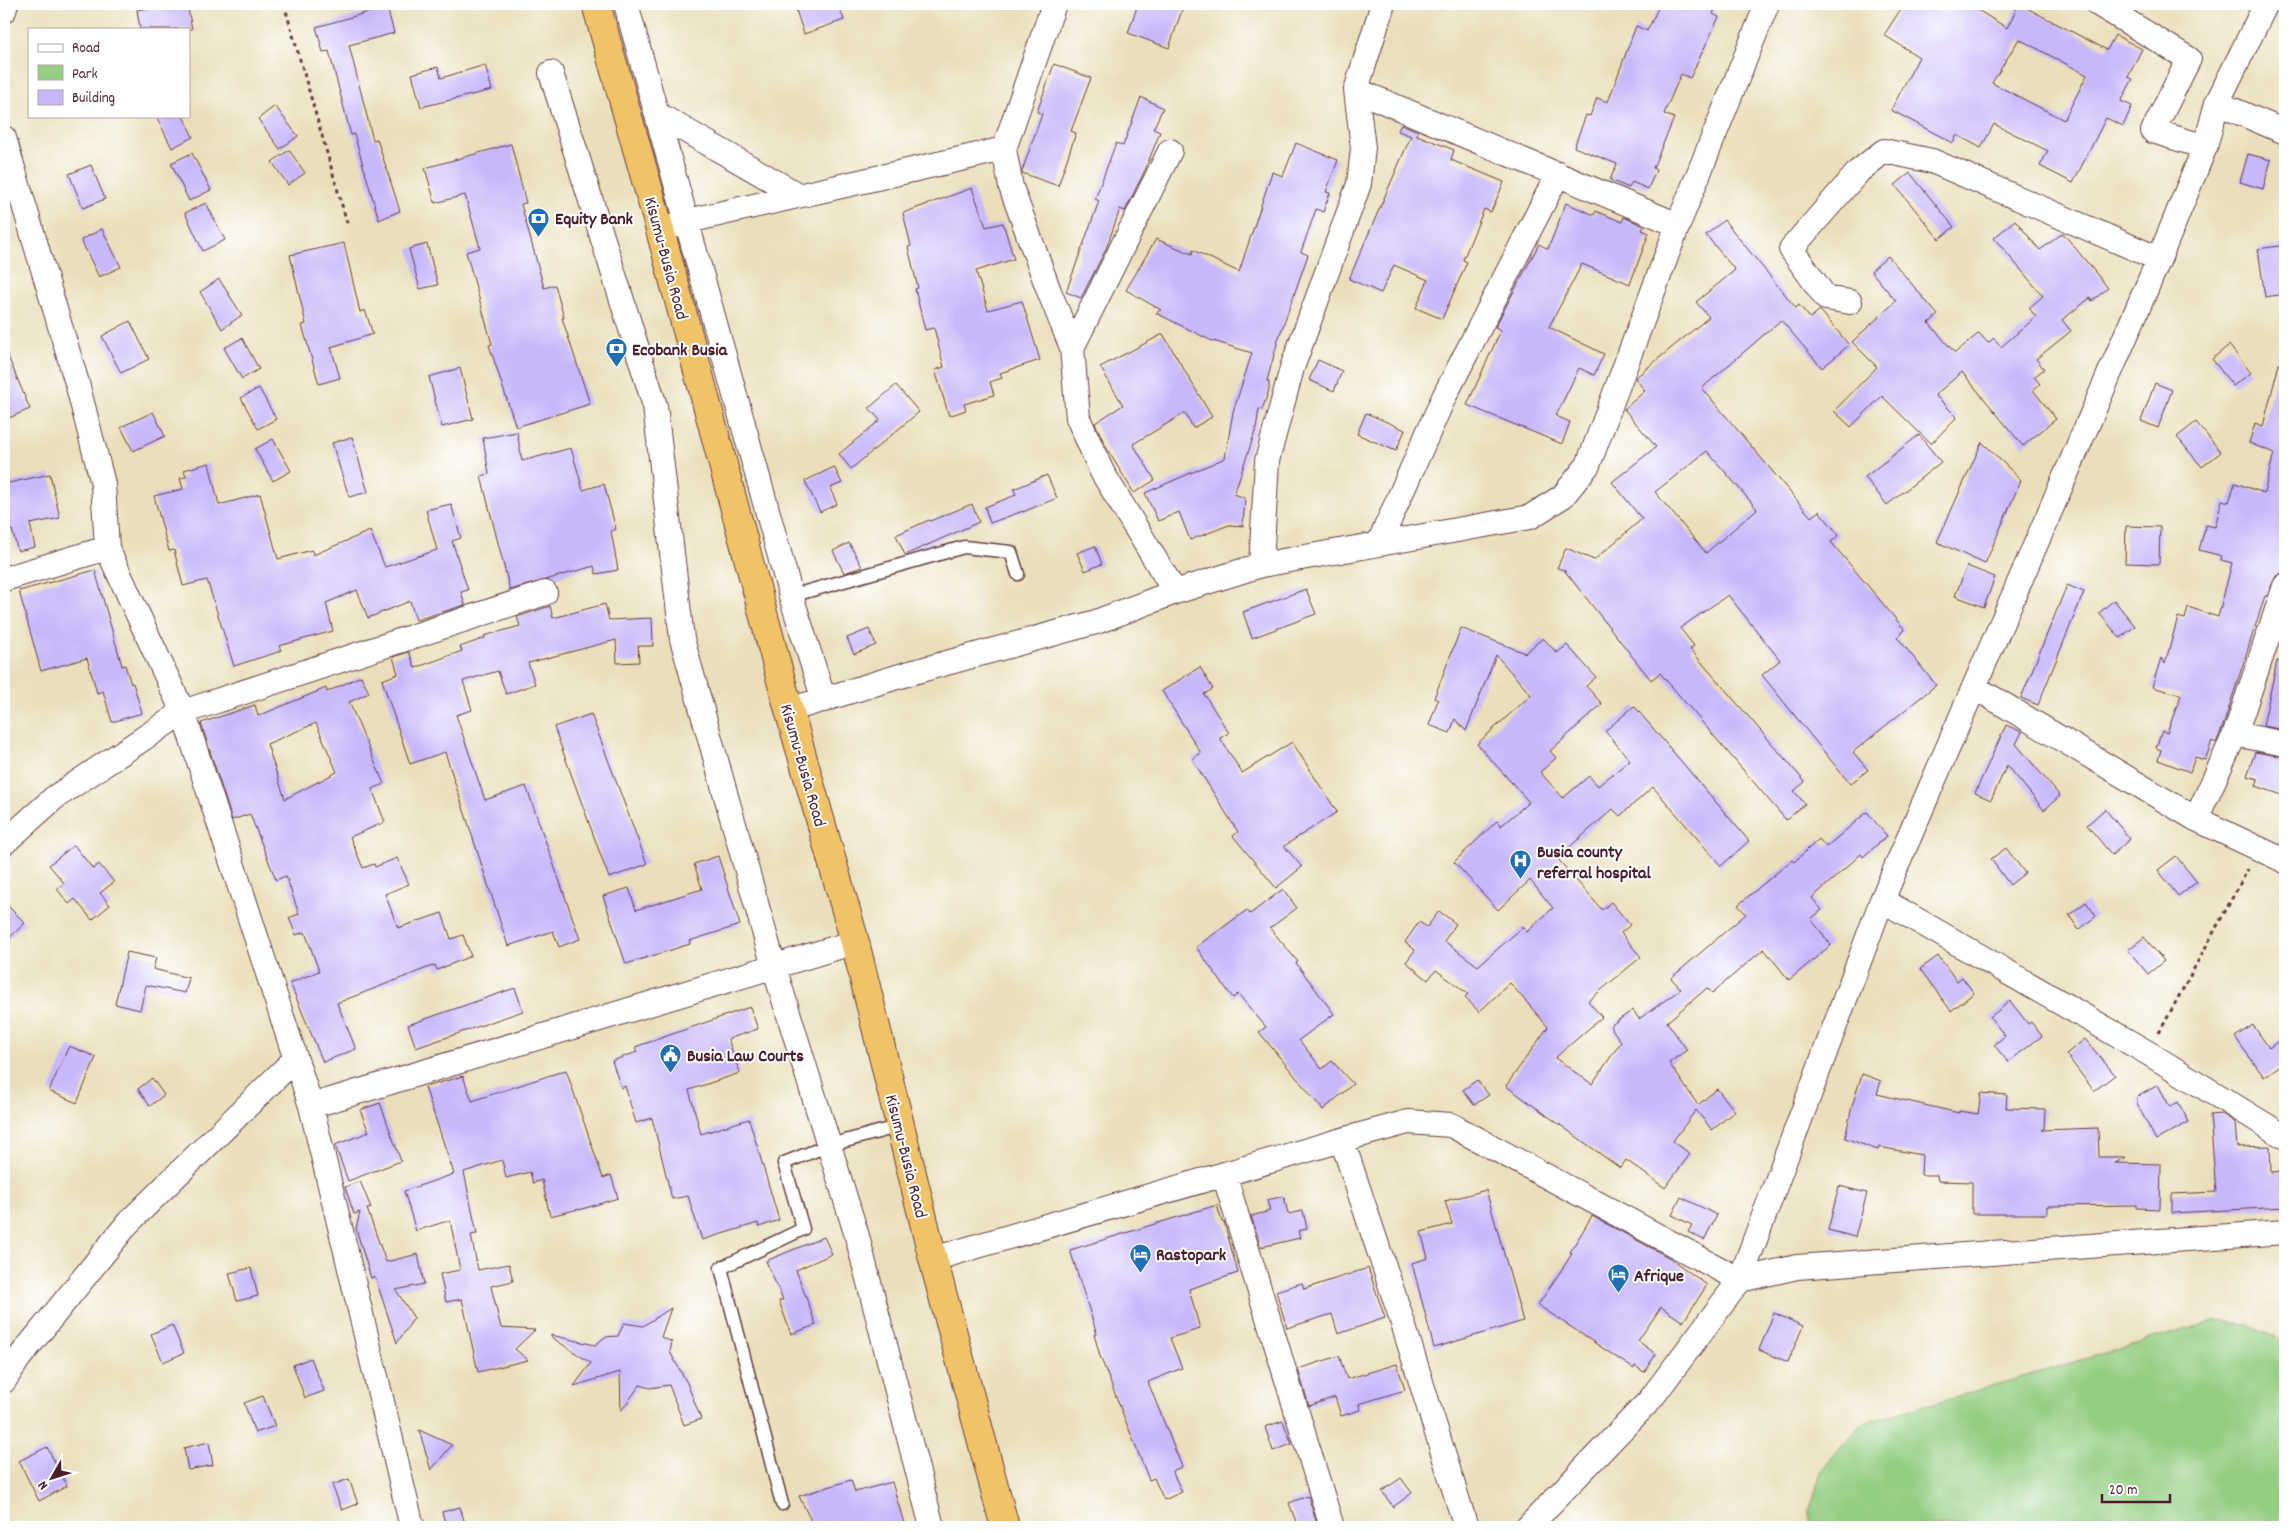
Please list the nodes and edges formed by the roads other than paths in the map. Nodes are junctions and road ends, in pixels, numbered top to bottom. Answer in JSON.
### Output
{"nodes":[{"id":1,"x":6,"y":4,"type":"edge"},
{"id":2,"x":596,"y":4,"type":"edge"},
{"id":3,"x":626,"y":4,"type":"edge"},
{"id":4,"x":1054,"y":4,"type":"edge"},
{"id":5,"x":1383,"y":4,"type":"edge"},
{"id":6,"x":1768,"y":4,"type":"edge"},
{"id":7,"x":2098,"y":4,"type":"edge"},
{"id":8,"x":2266,"y":4,"type":"edge"},
{"id":9,"x":4,"y":11,"type":"edge"},
{"id":10,"x":551,"y":73,"type":"dead end"},
{"id":11,"x":1356,"y":90,"type":"junction"},
{"id":12,"x":2217,"y":103,"type":"junction"},
{"id":13,"x":657,"y":114,"type":"junction"},
{"id":14,"x":2285,"y":132,"type":"edge"},
{"id":15,"x":4,"y":138,"type":"edge"},
{"id":16,"x":2205,"y":146,"type":"junction"},
{"id":17,"x":1004,"y":149,"type":"junction"},
{"id":18,"x":1170,"y":151,"type":"dead end"},
{"id":19,"x":1558,"y":174,"type":"junction"},
{"id":20,"x":798,"y":195,"type":"junction"},
{"id":21,"x":688,"y":222,"type":"junction"},
{"id":22,"x":1678,"y":224,"type":"junction"},
{"id":23,"x":660,"y":230,"type":"junction"},
{"id":24,"x":2159,"y":259,"type":"junction"},
{"id":25,"x":1850,"y":302,"type":"dead end"},
{"id":26,"x":1072,"y":348,"type":"junction"},
{"id":27,"x":1379,"y":543,"type":"junction"},
{"id":28,"x":107,"y":548,"type":"junction"},
{"id":29,"x":1261,"y":564,"type":"junction"},
{"id":30,"x":1018,"y":574,"type":"dead end"},
{"id":31,"x":4,"y":579,"type":"edge"},
{"id":32,"x":2285,"y":586,"type":"edge"},
{"id":33,"x":1175,"y":592,"type":"junction"},
{"id":34,"x":545,"y":593,"type":"dead end"},
{"id":35,"x":791,"y":596,"type":"junction"},
{"id":36,"x":1974,"y":687,"type":"junction"},
{"id":37,"x":824,"y":700,"type":"junction"},
{"id":38,"x":789,"y":710,"type":"junction"},
{"id":39,"x":183,"y":712,"type":"junction"},
{"id":40,"x":2235,"y":734,"type":"junction"},
{"id":41,"x":2285,"y":744,"type":"edge"},
{"id":42,"x":2196,"y":819,"type":"junction"},
{"id":43,"x":4,"y":843,"type":"edge"},
{"id":44,"x":2285,"y":861,"type":"edge"},
{"id":45,"x":1882,"y":900,"type":"junction"},
{"id":46,"x":855,"y":942,"type":"junction"},
{"id":47,"x":774,"y":967,"type":"junction"},
{"id":48,"x":296,"y":1059,"type":"junction"},
{"id":49,"x":311,"y":1106,"type":"junction"},
{"id":50,"x":900,"y":1126,"type":"junction"},
{"id":51,"x":2285,"y":1137,"type":"edge"},
{"id":52,"x":1342,"y":1140,"type":"junction"},
{"id":53,"x":827,"y":1146,"type":"junction"},
{"id":54,"x":1224,"y":1174,"type":"junction"},
{"id":55,"x":2285,"y":1232,"type":"edge"},
{"id":56,"x":933,"y":1259,"type":"junction"},
{"id":57,"x":1740,"y":1280,"type":"junction"},
{"id":58,"x":4,"y":1381,"type":"edge"},
{"id":59,"x":782,"y":1504,"type":"dead end"},
{"id":60,"x":412,"y":1527,"type":"edge"},
{"id":61,"x":932,"y":1527,"type":"edge"},
{"id":62,"x":1005,"y":1527,"type":"edge"},
{"id":63,"x":1332,"y":1527,"type":"edge"},
{"id":64,"x":1466,"y":1527,"type":"edge"},
{"id":65,"x":1528,"y":1527,"type":"edge"}],
"edges":[{"from":1,"to":9,"type":"street"},
{"from":2,"to":23,"type":"highway","name":"Kisumu-Busia Road"},
{"from":3,"to":13,"type":"street"},
{"from":4,"to":17,"type":"street"},
{"from":5,"to":11,"type":"street"},
{"from":6,"to":22,"type":"street"},
{"from":7,"to":16,"type":"street"},
{"from":8,"to":12,"type":"street"},
{"from":10,"to":47,"type":"street"},
{"from":11,"to":19,"type":"street"},
{"from":11,"to":29,"type":"street"},
{"from":12,"to":14,"type":"street"},
{"from":12,"to":16,"type":"street"},
{"from":13,"to":20,"type":"street"},
{"from":13,"to":21,"type":"street"},
{"from":15,"to":28,"type":"street"},
{"from":16,"to":24,"type":"street"},
{"from":17,"to":20,"type":"street"},
{"from":17,"to":26,"type":"street"},
{"from":18,"to":26,"type":"street"},
{"from":19,"to":22,"type":"street"},
{"from":19,"to":27,"type":"street"},
{"from":20,"to":21,"type":"street"},
{"from":21,"to":23,"type":"street"},
{"from":21,"to":35,"type":"street"},
{"from":22,"to":27,"type":"street"},
{"from":23,"to":38,"type":"highway","name":"Kisumu-Busia Road"},
{"from":24,"to":25,"type":"street"},
{"from":24,"to":36,"type":"street"},
{"from":26,"to":33,"type":"street"},
{"from":27,"to":29,"type":"street"},
{"from":28,"to":31,"type":"street"},
{"from":28,"to":39,"type":"street"},
{"from":29,"to":33,"type":"street"},
{"from":30,"to":35,"type":"lane"},
{"from":32,"to":40,"type":"street"},
{"from":33,"to":37,"type":"street"},
{"from":34,"to":39,"type":"street"},
{"from":35,"to":37,"type":"street"},
{"from":36,"to":42,"type":"street"},
{"from":36,"to":45,"type":"street"},
{"from":37,"to":38,"type":"street"},
{"from":38,"to":46,"type":"highway","name":"Kisumu-Busia Road"},
{"from":39,"to":43,"type":"street"},
{"from":39,"to":48,"type":"street"},
{"from":40,"to":41,"type":"street"},
{"from":40,"to":42,"type":"street"},
{"from":42,"to":44,"type":"street"},
{"from":45,"to":51,"type":"street"},
{"from":45,"to":57,"type":"street"},
{"from":46,"to":47,"type":"street"},
{"from":46,"to":50,"type":"highway","name":"Kisumu-Busia Road"},
{"from":47,"to":49,"type":"street"},
{"from":47,"to":53,"type":"street"},
{"from":48,"to":49,"type":"street"},
{"from":48,"to":58,"type":"street"},
{"from":49,"to":60,"type":"street"},
{"from":50,"to":53,"type":"lane"},
{"from":50,"to":56,"type":"highway","name":"Kisumu-Busia Road"},
{"from":52,"to":54,"type":"street"},
{"from":52,"to":57,"type":"street"},
{"from":52,"to":64,"type":"street"},
{"from":53,"to":59,"type":"lane"},
{"from":53,"to":61,"type":"street"},
{"from":54,"to":56,"type":"street"},
{"from":54,"to":63,"type":"street"},
{"from":55,"to":57,"type":"street"},
{"from":56,"to":62,"type":"highway","name":"Kisumu-Busia Road"},
{"from":57,"to":65,"type":"street"}]}
